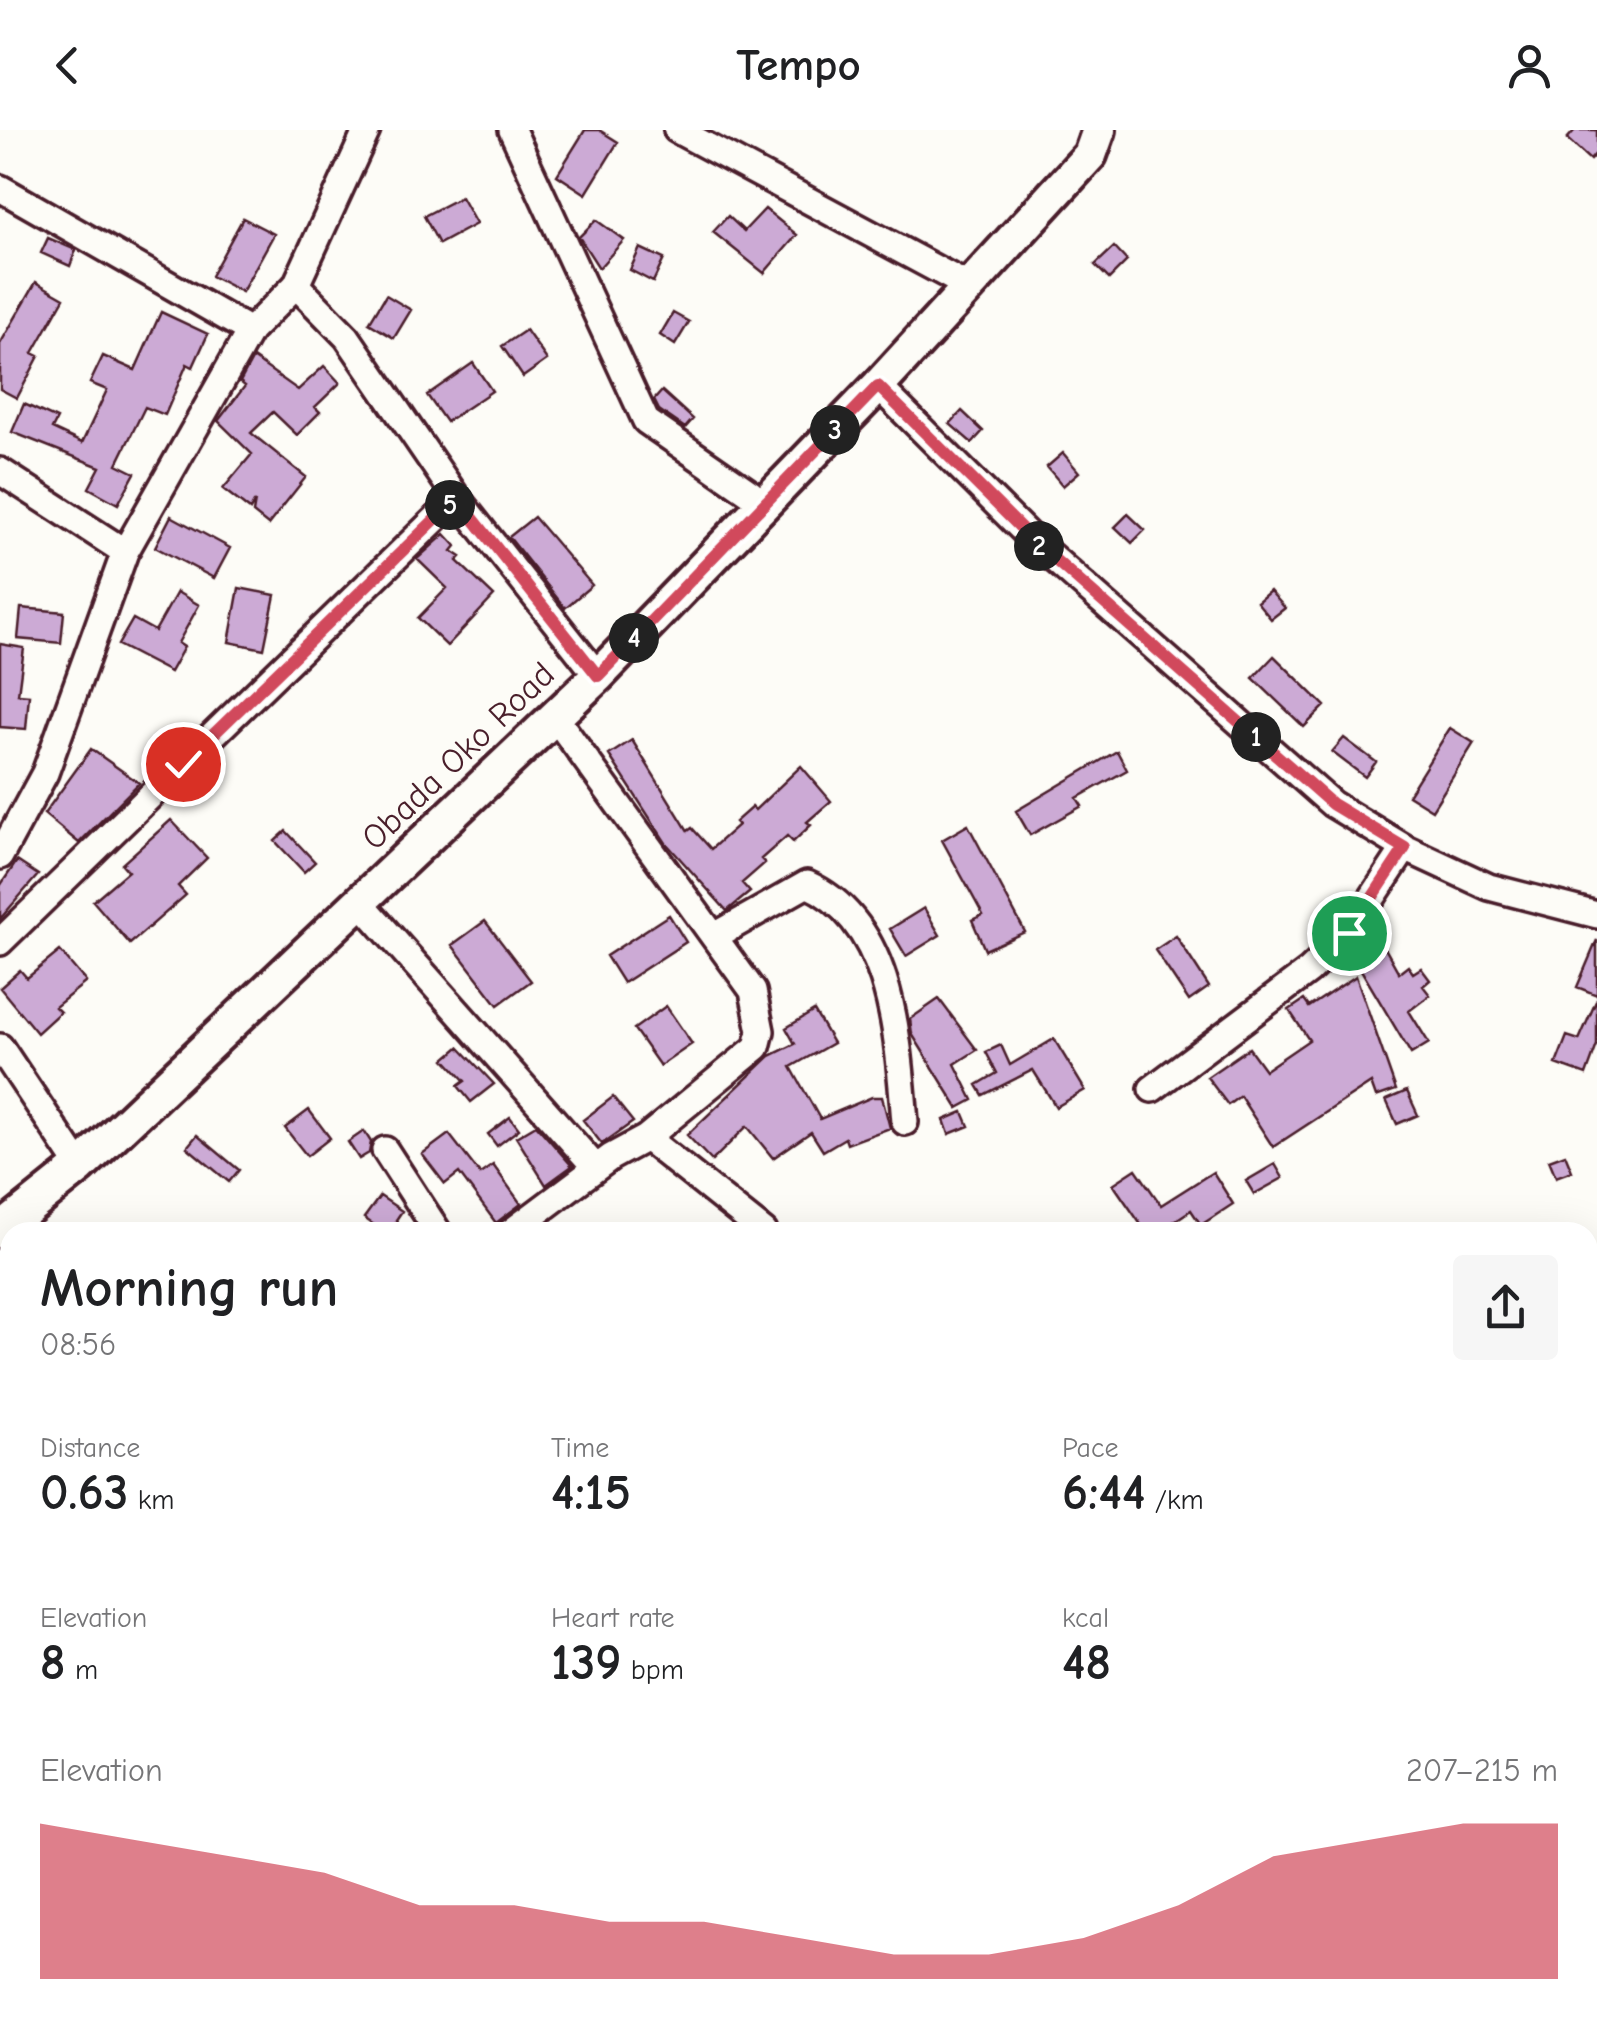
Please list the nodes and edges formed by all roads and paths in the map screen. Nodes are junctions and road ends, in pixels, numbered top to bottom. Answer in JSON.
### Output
{"nodes":[{"id":1,"x":368,"y":130,"type":"edge"},
{"id":2,"x":512,"y":130,"type":"edge"},
{"id":3,"x":677,"y":130,"type":"edge"},
{"id":4,"x":1099,"y":130,"type":"edge"},
{"id":5,"x":0,"y":188,"type":"edge"},
{"id":6,"x":296,"y":285,"type":"junction"},
{"id":7,"x":968,"y":286,"type":"junction"},
{"id":8,"x":250,"y":331,"type":"junction"},
{"id":9,"x":878,"y":386,"type":"junction"},
{"id":10,"x":0,"y":471,"type":"edge"},
{"id":11,"x":457,"y":498,"type":"junction"},
{"id":12,"x":763,"y":502,"type":"junction"},
{"id":13,"x":125,"y":552,"type":"junction"},
{"id":14,"x":598,"y":676,"type":"junction"},
{"id":15,"x":555,"y":717,"type":"junction"},
{"id":16,"x":1405,"y":848,"type":"junction"},
{"id":17,"x":0,"y":856,"type":"edge"},
{"id":18,"x":362,"y":904,"type":"junction"},
{"id":19,"x":1597,"y":915,"type":"edge"},
{"id":20,"x":716,"y":936,"type":"junction"},
{"id":21,"x":0,"y":942,"type":"edge"},
{"id":22,"x":0,"y":1047,"type":"edge"},
{"id":23,"x":1152,"y":1089,"type":"dead end"},
{"id":24,"x":905,"y":1122,"type":"dead end"},
{"id":25,"x":646,"y":1138,"type":"junction"},
{"id":26,"x":385,"y":1150,"type":"dead end"},
{"id":27,"x":80,"y":1167,"type":"junction"},
{"id":28,"x":596,"y":1168,"type":"junction"},
{"id":29,"x":22,"y":1222,"type":"edge"},
{"id":30,"x":432,"y":1222,"type":"edge"},
{"id":31,"x":524,"y":1222,"type":"edge"},
{"id":32,"x":751,"y":1222,"type":"edge"}],
"edges":[{"from":1,"to":6,"type":"street"},
{"from":2,"to":12,"type":"street"},
{"from":3,"to":7,"type":"street"},
{"from":4,"to":7,"type":"main road","name":"Obada Oko Road"},
{"from":5,"to":8,"type":"street"},
{"from":6,"to":8,"type":"street"},
{"from":6,"to":11,"type":"street"},
{"from":7,"to":9,"type":"main road","name":"Obada Oko Road"},
{"from":8,"to":13,"type":"street"},
{"from":9,"to":12,"type":"main road","name":"Obada Oko Road"},
{"from":9,"to":16,"type":"street"},
{"from":10,"to":13,"type":"street"},
{"from":11,"to":14,"type":"street"},
{"from":11,"to":21,"type":"street"},
{"from":12,"to":14,"type":"main road","name":"Obada Oko Road"},
{"from":13,"to":17,"type":"street"},
{"from":14,"to":15,"type":"main road","name":"Obada Oko Road"},
{"from":15,"to":18,"type":"main road","name":"Obada Oko Road"},
{"from":15,"to":20,"type":"street"},
{"from":16,"to":19,"type":"street"},
{"from":16,"to":23,"type":"street"},
{"from":18,"to":27,"type":"main road","name":"Obada Oko Road"},
{"from":18,"to":28,"type":"street"},
{"from":20,"to":24,"type":"street"},
{"from":20,"to":25,"type":"street"},
{"from":22,"to":27,"type":"street"},
{"from":25,"to":28,"type":"street"},
{"from":25,"to":32,"type":"street"},
{"from":26,"to":30,"type":"street"},
{"from":27,"to":29,"type":"main road","name":"Obada Oko Road"},
{"from":28,"to":31,"type":"street"}]}
